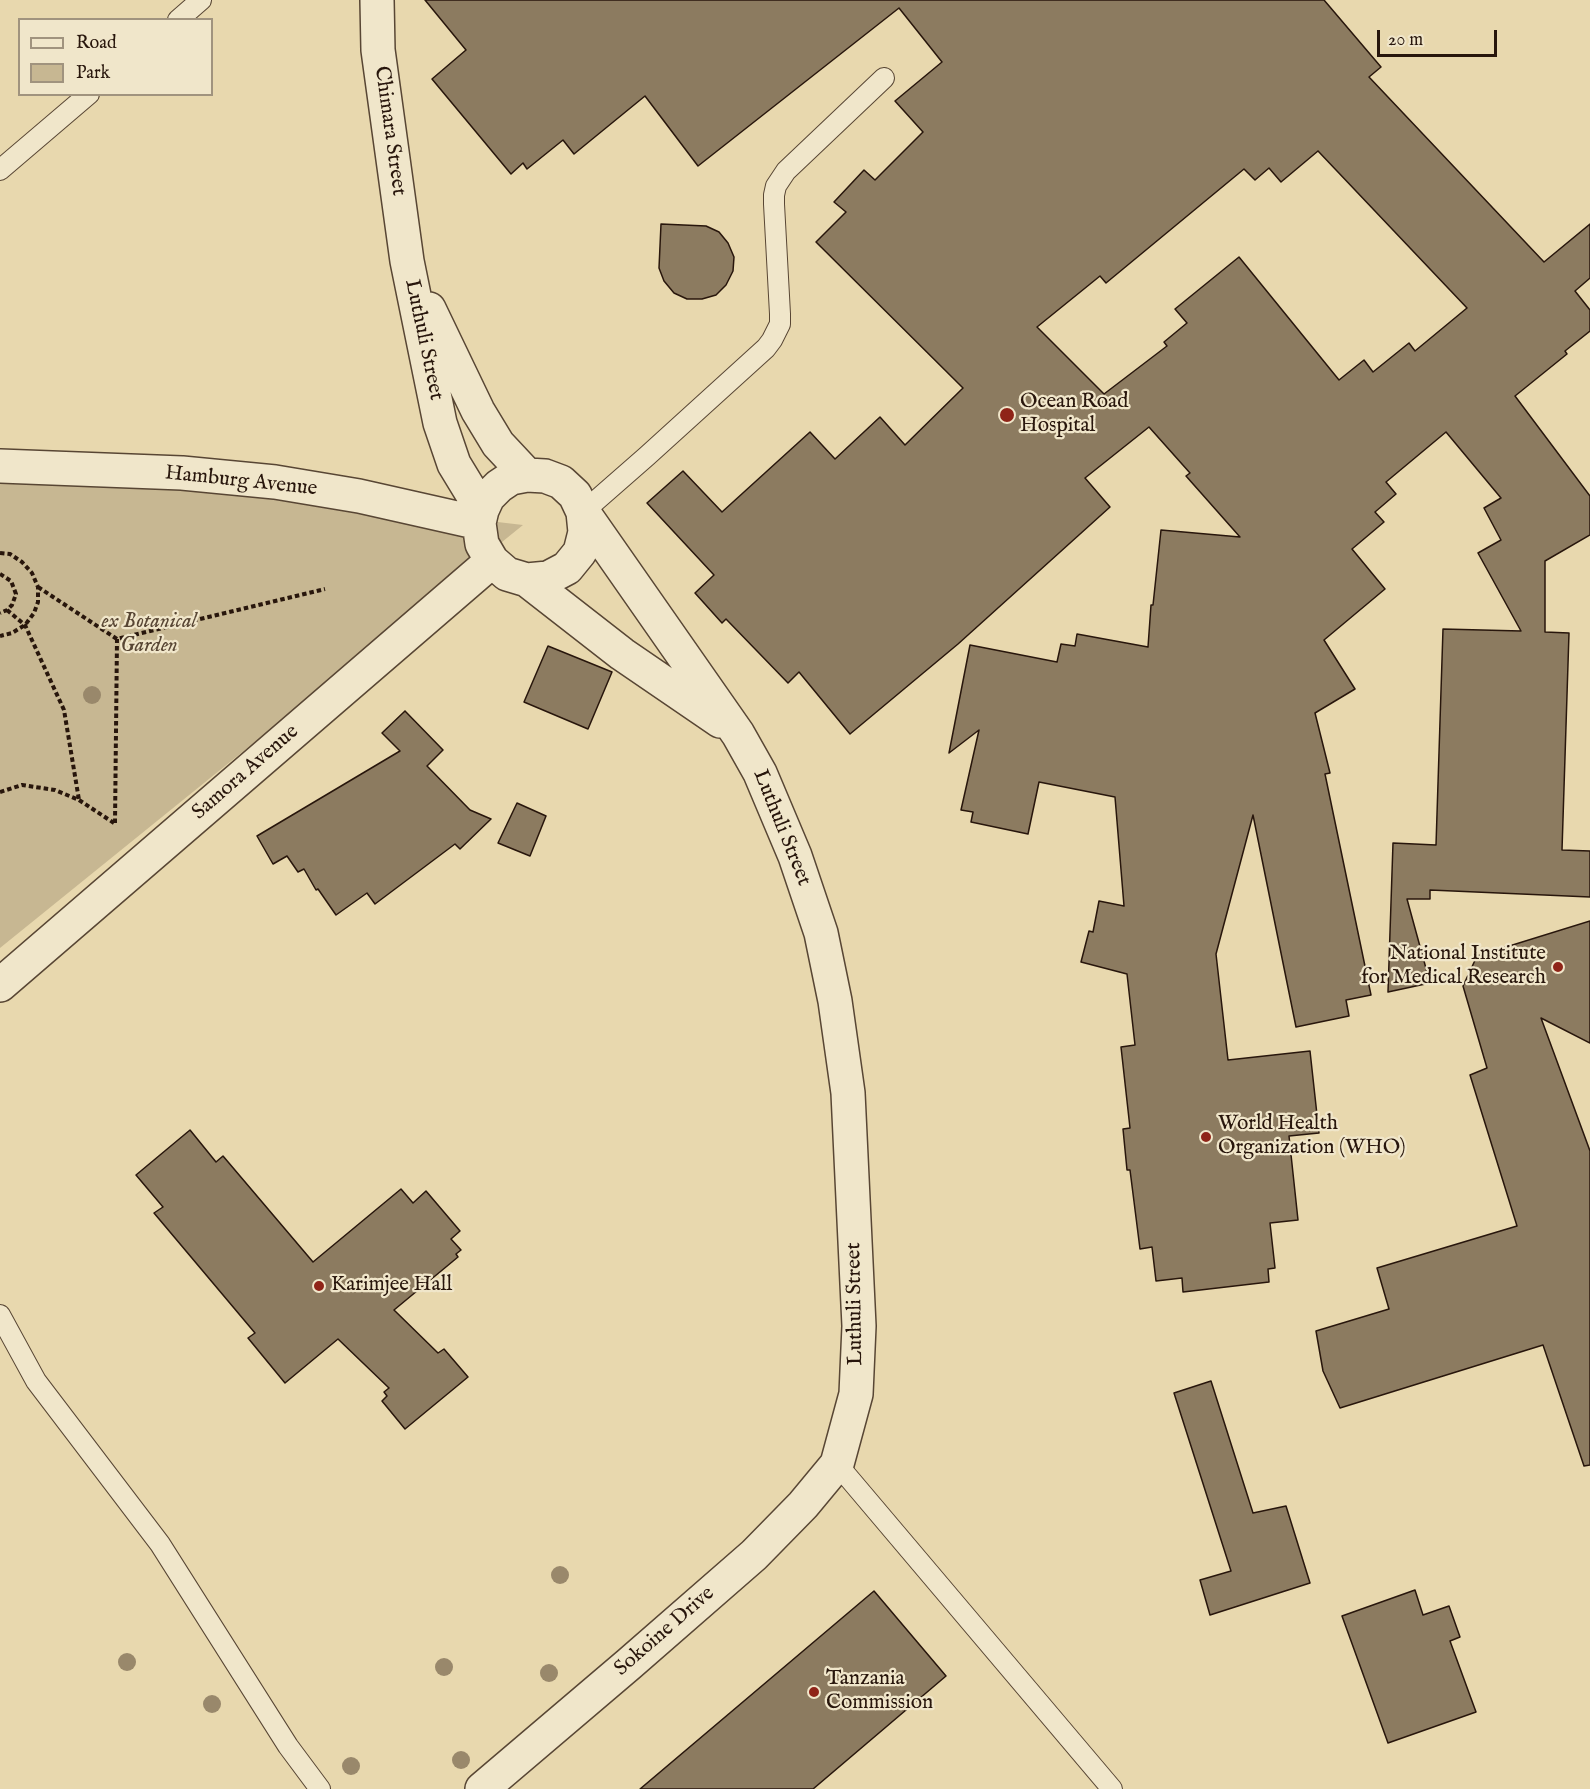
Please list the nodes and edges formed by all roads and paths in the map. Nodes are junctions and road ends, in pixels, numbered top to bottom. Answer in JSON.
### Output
{"nodes":[{"id":1,"x":201,"y":0,"type":"edge"},
{"id":2,"x":377,"y":0,"type":"edge"},
{"id":3,"x":180,"y":18,"type":"edge"},
{"id":4,"x":884,"y":78,"type":"dead end"},
{"id":5,"x":87,"y":96,"type":"edge"},
{"id":6,"x":0,"y":170,"type":"edge"},
{"id":7,"x":407,"y":261,"type":"junction"},
{"id":8,"x":0,"y":466,"type":"edge"},
{"id":9,"x":527,"y":474,"type":"junction"},
{"id":10,"x":583,"y":512,"type":"junction"},
{"id":11,"x":480,"y":517,"type":"junction"},
{"id":12,"x":0,"y":553,"type":"edge"},
{"id":13,"x":492,"y":561,"type":"junction"},
{"id":14,"x":0,"y":574,"type":"edge"},
{"id":15,"x":527,"y":580,"type":"junction"},
{"id":16,"x":38,"y":587,"type":"junction"},
{"id":17,"x":325,"y":589,"type":"dead end"},
{"id":18,"x":7,"y":610,"type":"junction"},
{"id":19,"x":0,"y":613,"type":"edge"},
{"id":20,"x":25,"y":625,"type":"junction"},
{"id":21,"x":0,"y":636,"type":"edge"},
{"id":22,"x":117,"y":639,"type":"junction"},
{"id":23,"x":738,"y":734,"type":"junction"},
{"id":24,"x":0,"y":792,"type":"edge"},
{"id":25,"x":79,"y":800,"type":"junction"},
{"id":26,"x":0,"y":985,"type":"edge"},
{"id":27,"x":0,"y":1315,"type":"edge"},
{"id":28,"x":837,"y":1464,"type":"junction"},
{"id":29,"x":320,"y":1789,"type":"edge"},
{"id":30,"x":482,"y":1789,"type":"edge"},
{"id":31,"x":1112,"y":1789,"type":"edge"}],
"edges":[{"from":1,"to":3,"type":"lane"},
{"from":2,"to":7,"type":"street","name":"Chimara Street"},
{"from":4,"to":10,"type":"lane"},
{"from":5,"to":6,"type":"lane"},
{"from":7,"to":9,"type":"street","name":"Luthuli Street"},
{"from":7,"to":11,"type":"street","name":"Luthuli Street"},
{"from":8,"to":11,"type":"street","name":"Hamburg Avenue"},
{"from":9,"to":10,"type":"street"},
{"from":9,"to":11,"type":"street"},
{"from":10,"to":15,"type":"street"},
{"from":10,"to":23,"type":"street","name":"Luthuli Street"},
{"from":11,"to":13,"type":"street"},
{"from":12,"to":16,"type":"path"},
{"from":13,"to":15,"type":"street"},
{"from":13,"to":26,"type":"street","name":"Samora Avenue"},
{"from":14,"to":18,"type":"path"},
{"from":15,"to":23,"type":"street","name":"Luthuli Street"},
{"from":16,"to":20,"type":"path"},
{"from":16,"to":22,"type":"path"},
{"from":17,"to":22,"type":"path"},
{"from":18,"to":19,"type":"path"},
{"from":18,"to":20,"type":"path"},
{"from":20,"to":21,"type":"path"},
{"from":20,"to":25,"type":"path"},
{"from":22,"to":25,"type":"path"},
{"from":23,"to":28,"type":"street","name":"Luthuli Street"},
{"from":24,"to":25,"type":"path"},
{"from":27,"to":29,"type":"lane"},
{"from":28,"to":30,"type":"street","name":"Sokoine Drive"},
{"from":28,"to":31,"type":"lane"}]}
